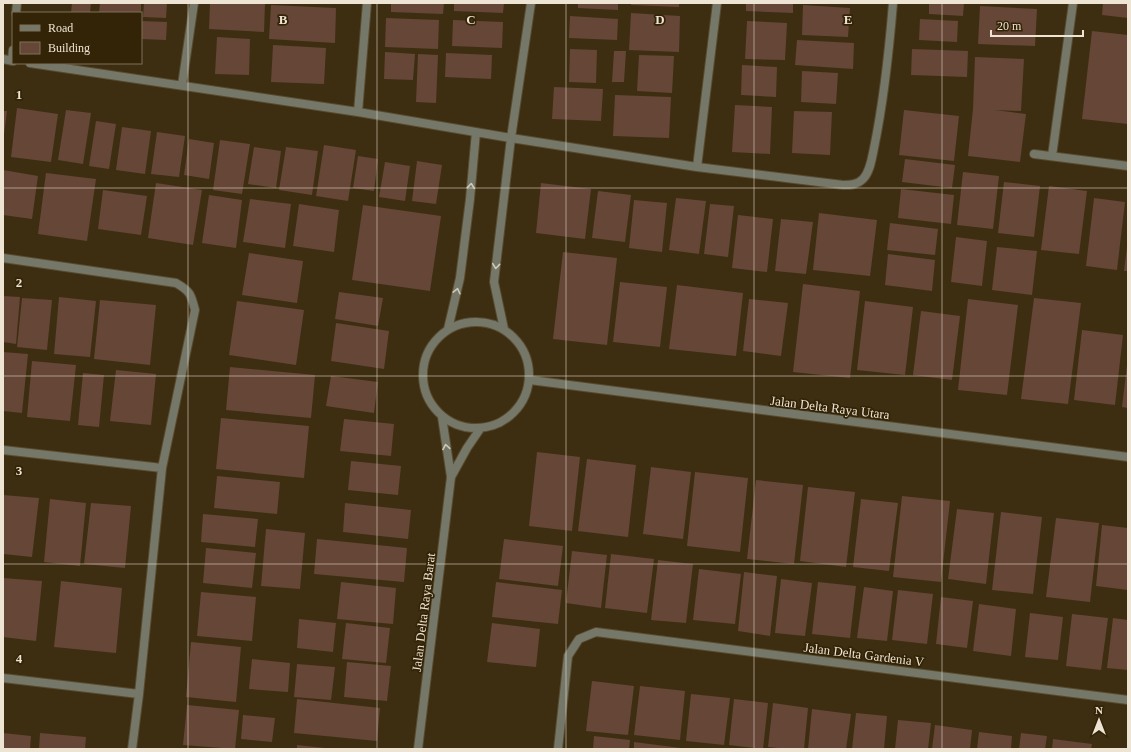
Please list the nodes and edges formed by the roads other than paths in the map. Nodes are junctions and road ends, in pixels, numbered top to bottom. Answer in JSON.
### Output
{"nodes":[{"id":1,"x":194,"y":3,"type":"edge"},
{"id":2,"x":367,"y":3,"type":"edge"},
{"id":3,"x":531,"y":3,"type":"edge"},
{"id":4,"x":717,"y":3,"type":"edge"},
{"id":5,"x":893,"y":3,"type":"edge"},
{"id":6,"x":1073,"y":3,"type":"edge"},
{"id":7,"x":37,"y":64,"type":"edge"},
{"id":8,"x":182,"y":85,"type":"junction"},
{"id":9,"x":358,"y":112,"type":"junction"},
{"id":10,"x":476,"y":132,"type":"junction"},
{"id":11,"x":511,"y":138,"type":"junction"},
{"id":12,"x":1034,"y":154,"type":"dead end"},
{"id":13,"x":1052,"y":156,"type":"junction"},
{"id":14,"x":697,"y":166,"type":"junction"},
{"id":15,"x":1128,"y":166,"type":"edge"},
{"id":16,"x":3,"y":258,"type":"edge"},
{"id":17,"x":448,"y":329,"type":"junction"},
{"id":18,"x":504,"y":329,"type":"junction"},
{"id":19,"x":530,"y":380,"type":"junction"},
{"id":20,"x":442,"y":417,"type":"junction"},
{"id":21,"x":480,"y":429,"type":"junction"},
{"id":22,"x":3,"y":450,"type":"edge"},
{"id":23,"x":1128,"y":457,"type":"edge"},
{"id":24,"x":162,"y":468,"type":"junction"},
{"id":25,"x":451,"y":477,"type":"junction"},
{"id":26,"x":3,"y":678,"type":"edge"},
{"id":27,"x":140,"y":694,"type":"junction"},
{"id":28,"x":1128,"y":700,"type":"edge"},
{"id":29,"x":132,"y":749,"type":"edge"},
{"id":30,"x":418,"y":749,"type":"edge"},
{"id":31,"x":558,"y":749,"type":"edge"}],
"edges":[{"from":1,"to":8,"type":"street"},
{"from":2,"to":9,"type":"street"},
{"from":3,"to":11,"type":"street"},
{"from":4,"to":14,"type":"street"},
{"from":5,"to":14,"type":"street"},
{"from":6,"to":13,"type":"street"},
{"from":7,"to":8,"type":"street"},
{"from":8,"to":9,"type":"street"},
{"from":9,"to":10,"type":"street"},
{"from":10,"to":11,"type":"street"},
{"from":17,"to":10,"type":"street","one_way":true},
{"from":11,"to":14,"type":"street"},
{"from":11,"to":18,"type":"street","one_way":true},
{"from":12,"to":13,"type":"street"},
{"from":13,"to":15,"type":"street"},
{"from":16,"to":24,"type":"street"},
{"from":17,"to":18,"type":"street"},
{"from":17,"to":20,"type":"street"},
{"from":18,"to":19,"type":"street"},
{"from":19,"to":21,"type":"street"},
{"from":19,"to":23,"type":"street","name":"Jalan Delta Raya Utara"},
{"from":20,"to":21,"type":"street"},
{"from":25,"to":20,"type":"street","name":"Jalan Delta Raya Barat","one_way":true},
{"from":21,"to":25,"type":"street","name":"Jalan Delta Raya Barat"},
{"from":22,"to":24,"type":"street"},
{"from":24,"to":27,"type":"street"},
{"from":25,"to":30,"type":"street","name":"Jalan Delta Raya Barat"},
{"from":26,"to":27,"type":"street"},
{"from":27,"to":29,"type":"street"},
{"from":28,"to":31,"type":"street","name":"Jalan Delta Gardenia V"}]}
